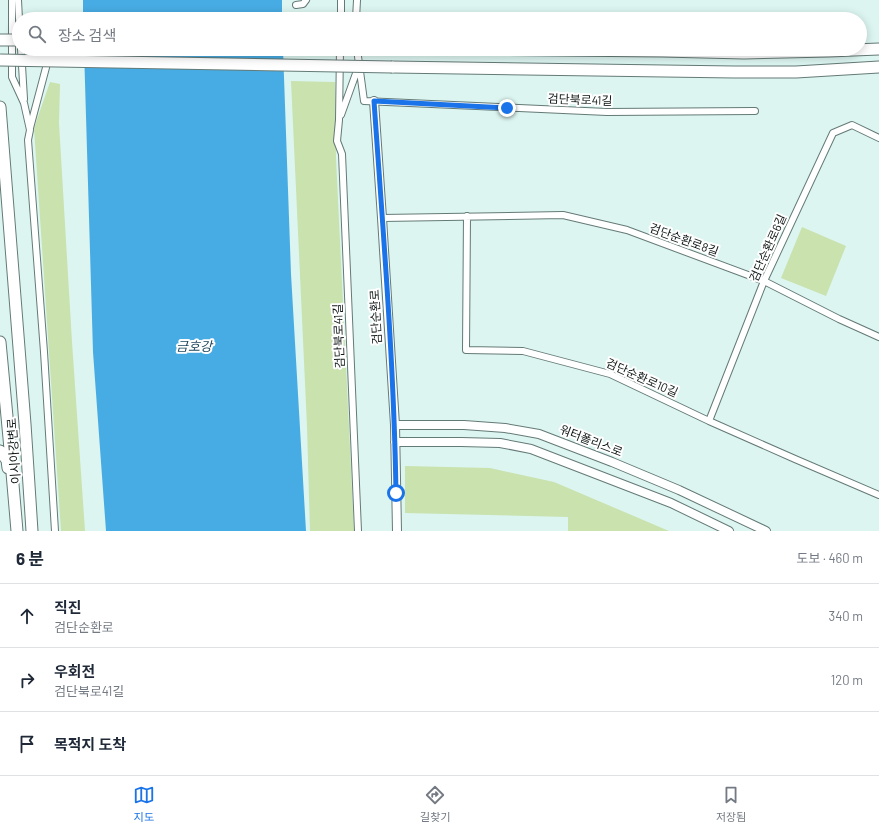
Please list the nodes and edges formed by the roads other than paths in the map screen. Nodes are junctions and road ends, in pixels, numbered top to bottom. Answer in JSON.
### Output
{"nodes":[{"id":1,"x":12,"y":0,"type":"edge"},
{"id":2,"x":18,"y":0,"type":"edge"},
{"id":3,"x":306,"y":0,"type":"edge"},
{"id":4,"x":341,"y":0,"type":"edge"},
{"id":5,"x":357,"y":0,"type":"edge"},
{"id":6,"x":296,"y":5,"type":"dead end"},
{"id":7,"x":19,"y":12,"type":"edge"},
{"id":8,"x":341,"y":12,"type":"edge"},
{"id":9,"x":356,"y":12,"type":"edge"},
{"id":10,"x":0,"y":40,"type":"edge"},
{"id":11,"x":12,"y":40,"type":"edge"},
{"id":12,"x":879,"y":48,"type":"edge"},
{"id":13,"x":867,"y":49,"type":"edge"},
{"id":14,"x":21,"y":56,"type":"edge"},
{"id":15,"x":340,"y":56,"type":"edge"},
{"id":16,"x":358,"y":56,"type":"edge"},
{"id":17,"x":65,"y":57,"type":"dead end"},
{"id":18,"x":0,"y":60,"type":"edge"},
{"id":19,"x":359,"y":64,"type":"junction"},
{"id":20,"x":879,"y":67,"type":"edge"},
{"id":21,"x":374,"y":101,"type":"junction"},
{"id":22,"x":24,"y":103,"type":"junction"},
{"id":23,"x":0,"y":107,"type":"edge"},
{"id":24,"x":755,"y":111,"type":"dead end"},
{"id":25,"x":339,"y":120,"type":"junction"},
{"id":26,"x":30,"y":130,"type":"junction"},
{"id":27,"x":879,"y":138,"type":"edge"},
{"id":28,"x":467,"y":216,"type":"junction"},
{"id":29,"x":382,"y":218,"type":"junction"},
{"id":30,"x":764,"y":281,"type":"junction"},
{"id":31,"x":879,"y":337,"type":"edge"},
{"id":32,"x":0,"y":342,"type":"edge"},
{"id":33,"x":2,"y":365,"type":"junction"},
{"id":34,"x":0,"y":420,"type":"edge"},
{"id":35,"x":709,"y":420,"type":"junction"},
{"id":36,"x":25,"y":424,"type":"junction"},
{"id":37,"x":395,"y":425,"type":"junction"},
{"id":38,"x":5,"y":438,"type":"edge"},
{"id":39,"x":395,"y":442,"type":"junction"},
{"id":40,"x":26,"y":448,"type":"junction"},
{"id":41,"x":0,"y":450,"type":"edge"},
{"id":42,"x":879,"y":495,"type":"edge"},
{"id":43,"x":16,"y":518,"type":"junction"},
{"id":44,"x":17,"y":531,"type":"edge"},
{"id":45,"x":32,"y":531,"type":"edge"},
{"id":46,"x":55,"y":531,"type":"edge"},
{"id":47,"x":358,"y":531,"type":"edge"},
{"id":48,"x":397,"y":531,"type":"edge"},
{"id":49,"x":729,"y":531,"type":"edge"},
{"id":50,"x":766,"y":531,"type":"edge"}],
"edges":[{"from":1,"to":22,"type":"street"},
{"from":2,"to":7,"type":"street"},
{"from":3,"to":6,"type":"street"},
{"from":4,"to":8,"type":"street"},
{"from":5,"to":9,"type":"street"},
{"from":10,"to":11,"type":"highway","bridge":true},
{"from":12,"to":13,"type":"highway"},
{"from":14,"to":22,"type":"street"},
{"from":15,"to":25,"type":"street"},
{"from":16,"to":19,"type":"street"},
{"from":17,"to":26,"type":"street"},
{"from":18,"to":20,"type":"highway","bridge":true},
{"from":19,"to":21,"type":"street"},
{"from":19,"to":25,"type":"street"},
{"from":21,"to":24,"type":"street","name":"검단북로41길"},
{"from":21,"to":29,"type":"main road","name":"검단순환로"},
{"from":22,"to":26,"type":"street"},
{"from":23,"to":36,"type":"highway","name":"이시아강변로"},
{"from":25,"to":47,"type":"street","name":"검단북로41길"},
{"from":26,"to":46,"type":"street"},
{"from":27,"to":30,"type":"street","name":"검단순환로6길"},
{"from":28,"to":29,"type":"street","name":"검단순환로8길"},
{"from":28,"to":30,"type":"street","name":"검단순환로8길"},
{"from":28,"to":35,"type":"street","name":"검단순환로10길"},
{"from":29,"to":37,"type":"main road","name":"검단순환로"},
{"from":30,"to":31,"type":"street","name":"검단순환로8길"},
{"from":30,"to":35,"type":"street","name":"검단순환로6길"},
{"from":32,"to":33,"type":"highway","name":"이시아강변로"},
{"from":33,"to":34,"type":"highway"},
{"from":33,"to":38,"type":"highway","name":"이시아강변로"},
{"from":35,"to":42,"type":"street","name":"검단순환로10길"},
{"from":36,"to":38,"type":"highway"},
{"from":36,"to":40,"type":"highway","name":"이시아강변로"},
{"from":37,"to":39,"type":"main road","name":"검단순환로"},
{"from":37,"to":50,"type":"main road","name":"워터폴리스로"},
{"from":38,"to":40,"type":"highway"},
{"from":38,"to":43,"type":"highway","name":"이시아강변로"},
{"from":39,"to":48,"type":"main road","name":"검단순환로"},
{"from":39,"to":49,"type":"main road"},
{"from":40,"to":45,"type":"highway","name":"이시아강변로"},
{"from":41,"to":43,"type":"highway"},
{"from":43,"to":44,"type":"highway","name":"이시아강변로"}]}
